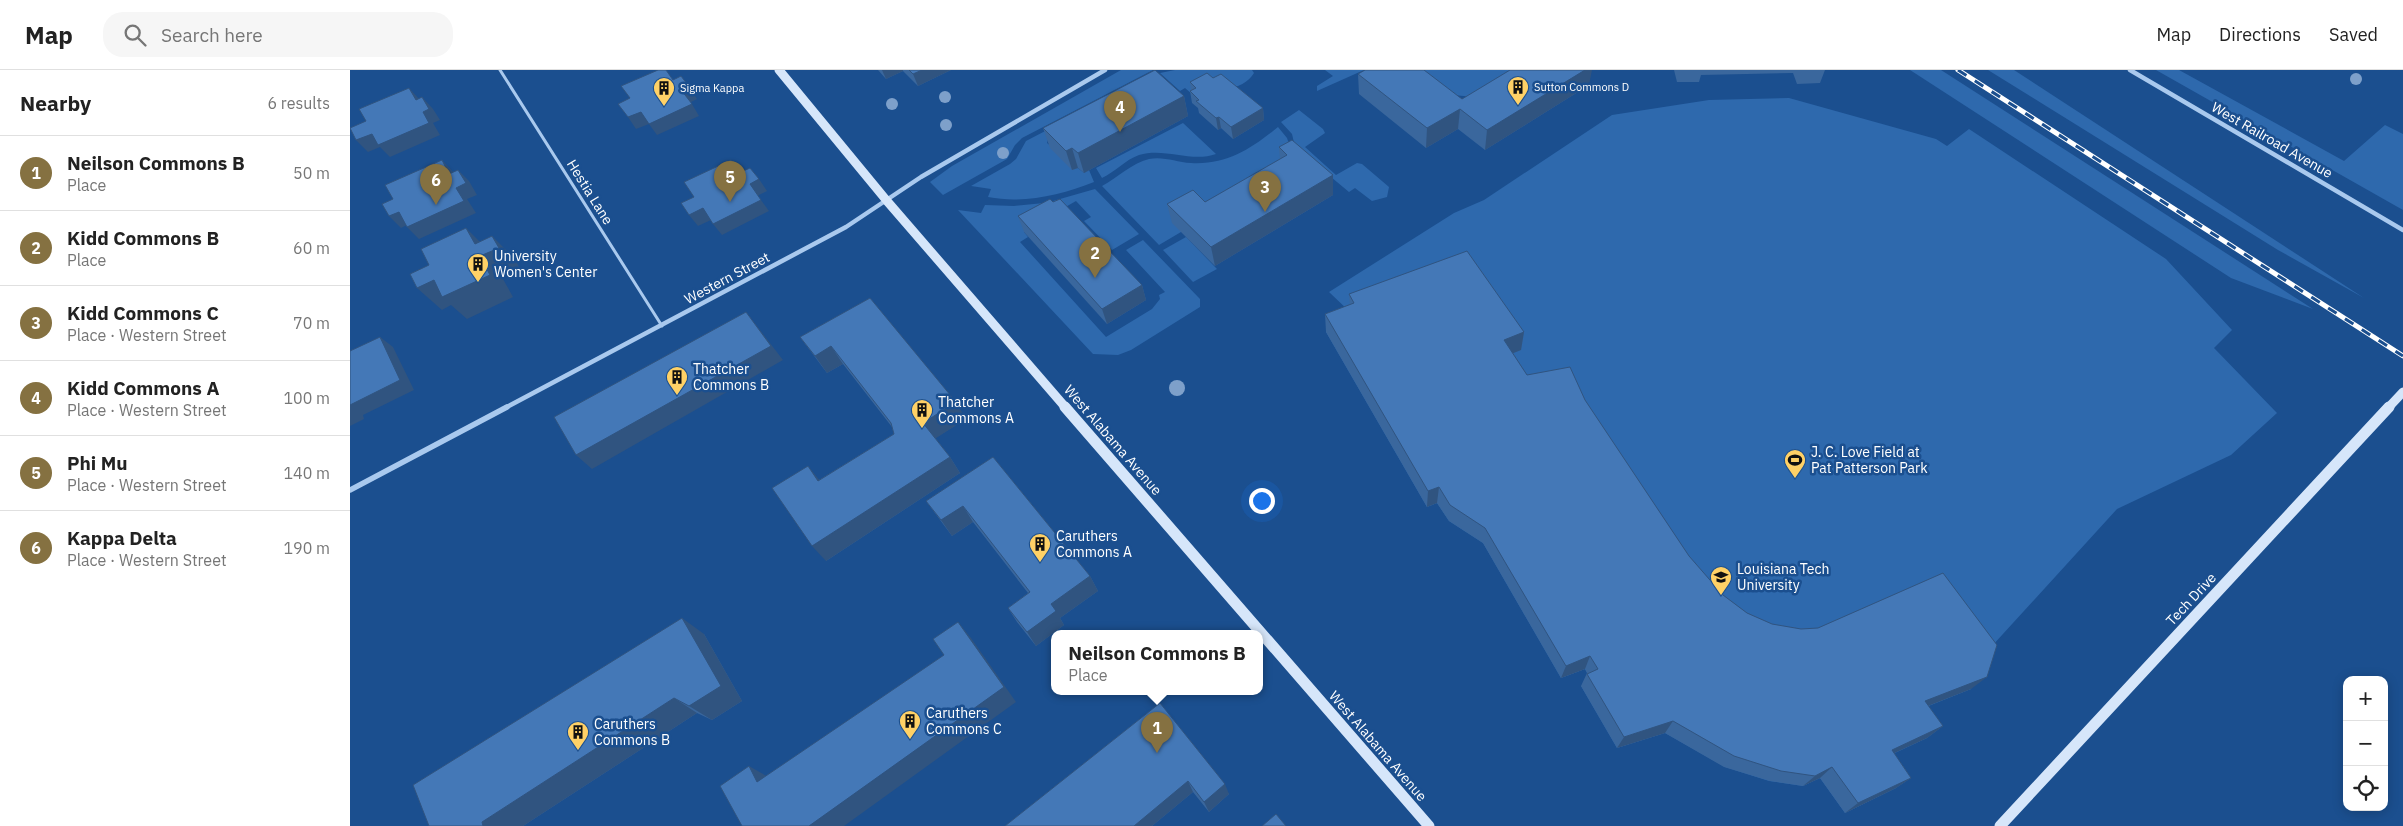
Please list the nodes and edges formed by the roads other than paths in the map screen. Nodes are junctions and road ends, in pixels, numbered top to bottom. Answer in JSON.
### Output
{"nodes":[{"id":1,"x":500,"y":70,"type":"edge"},
{"id":2,"x":778,"y":70,"type":"edge"},
{"id":3,"x":1106,"y":70,"type":"edge"},
{"id":4,"x":2130,"y":70,"type":"edge"},
{"id":5,"x":887,"y":201,"type":"junction"},
{"id":6,"x":2403,"y":230,"type":"edge"},
{"id":7,"x":662,"y":326,"type":"junction"},
{"id":8,"x":2403,"y":392,"type":"edge"},
{"id":9,"x":350,"y":490,"type":"edge"},
{"id":10,"x":1259,"y":630,"type":"edge"},
{"id":11,"x":1263,"y":635,"type":"edge"},
{"id":12,"x":1429,"y":826,"type":"edge"},
{"id":13,"x":2000,"y":826,"type":"edge"}],
"edges":[{"from":1,"to":7,"type":"lane","name":"Hestia Lane"},
{"from":2,"to":5,"type":"main road","name":"West Alabama Avenue"},
{"from":3,"to":5,"type":"street","name":"Western Street"},
{"from":4,"to":6,"type":"street","name":"West Railroad Avenue"},
{"from":5,"to":7,"type":"street","name":"Western Street"},
{"from":5,"to":10,"type":"main road","name":"West Alabama Avenue"},
{"from":7,"to":9,"type":"street","name":"Western Street"},
{"from":8,"to":13,"type":"main road","name":"Tech Drive"},
{"from":11,"to":12,"type":"main road","name":"West Alabama Avenue"}]}
